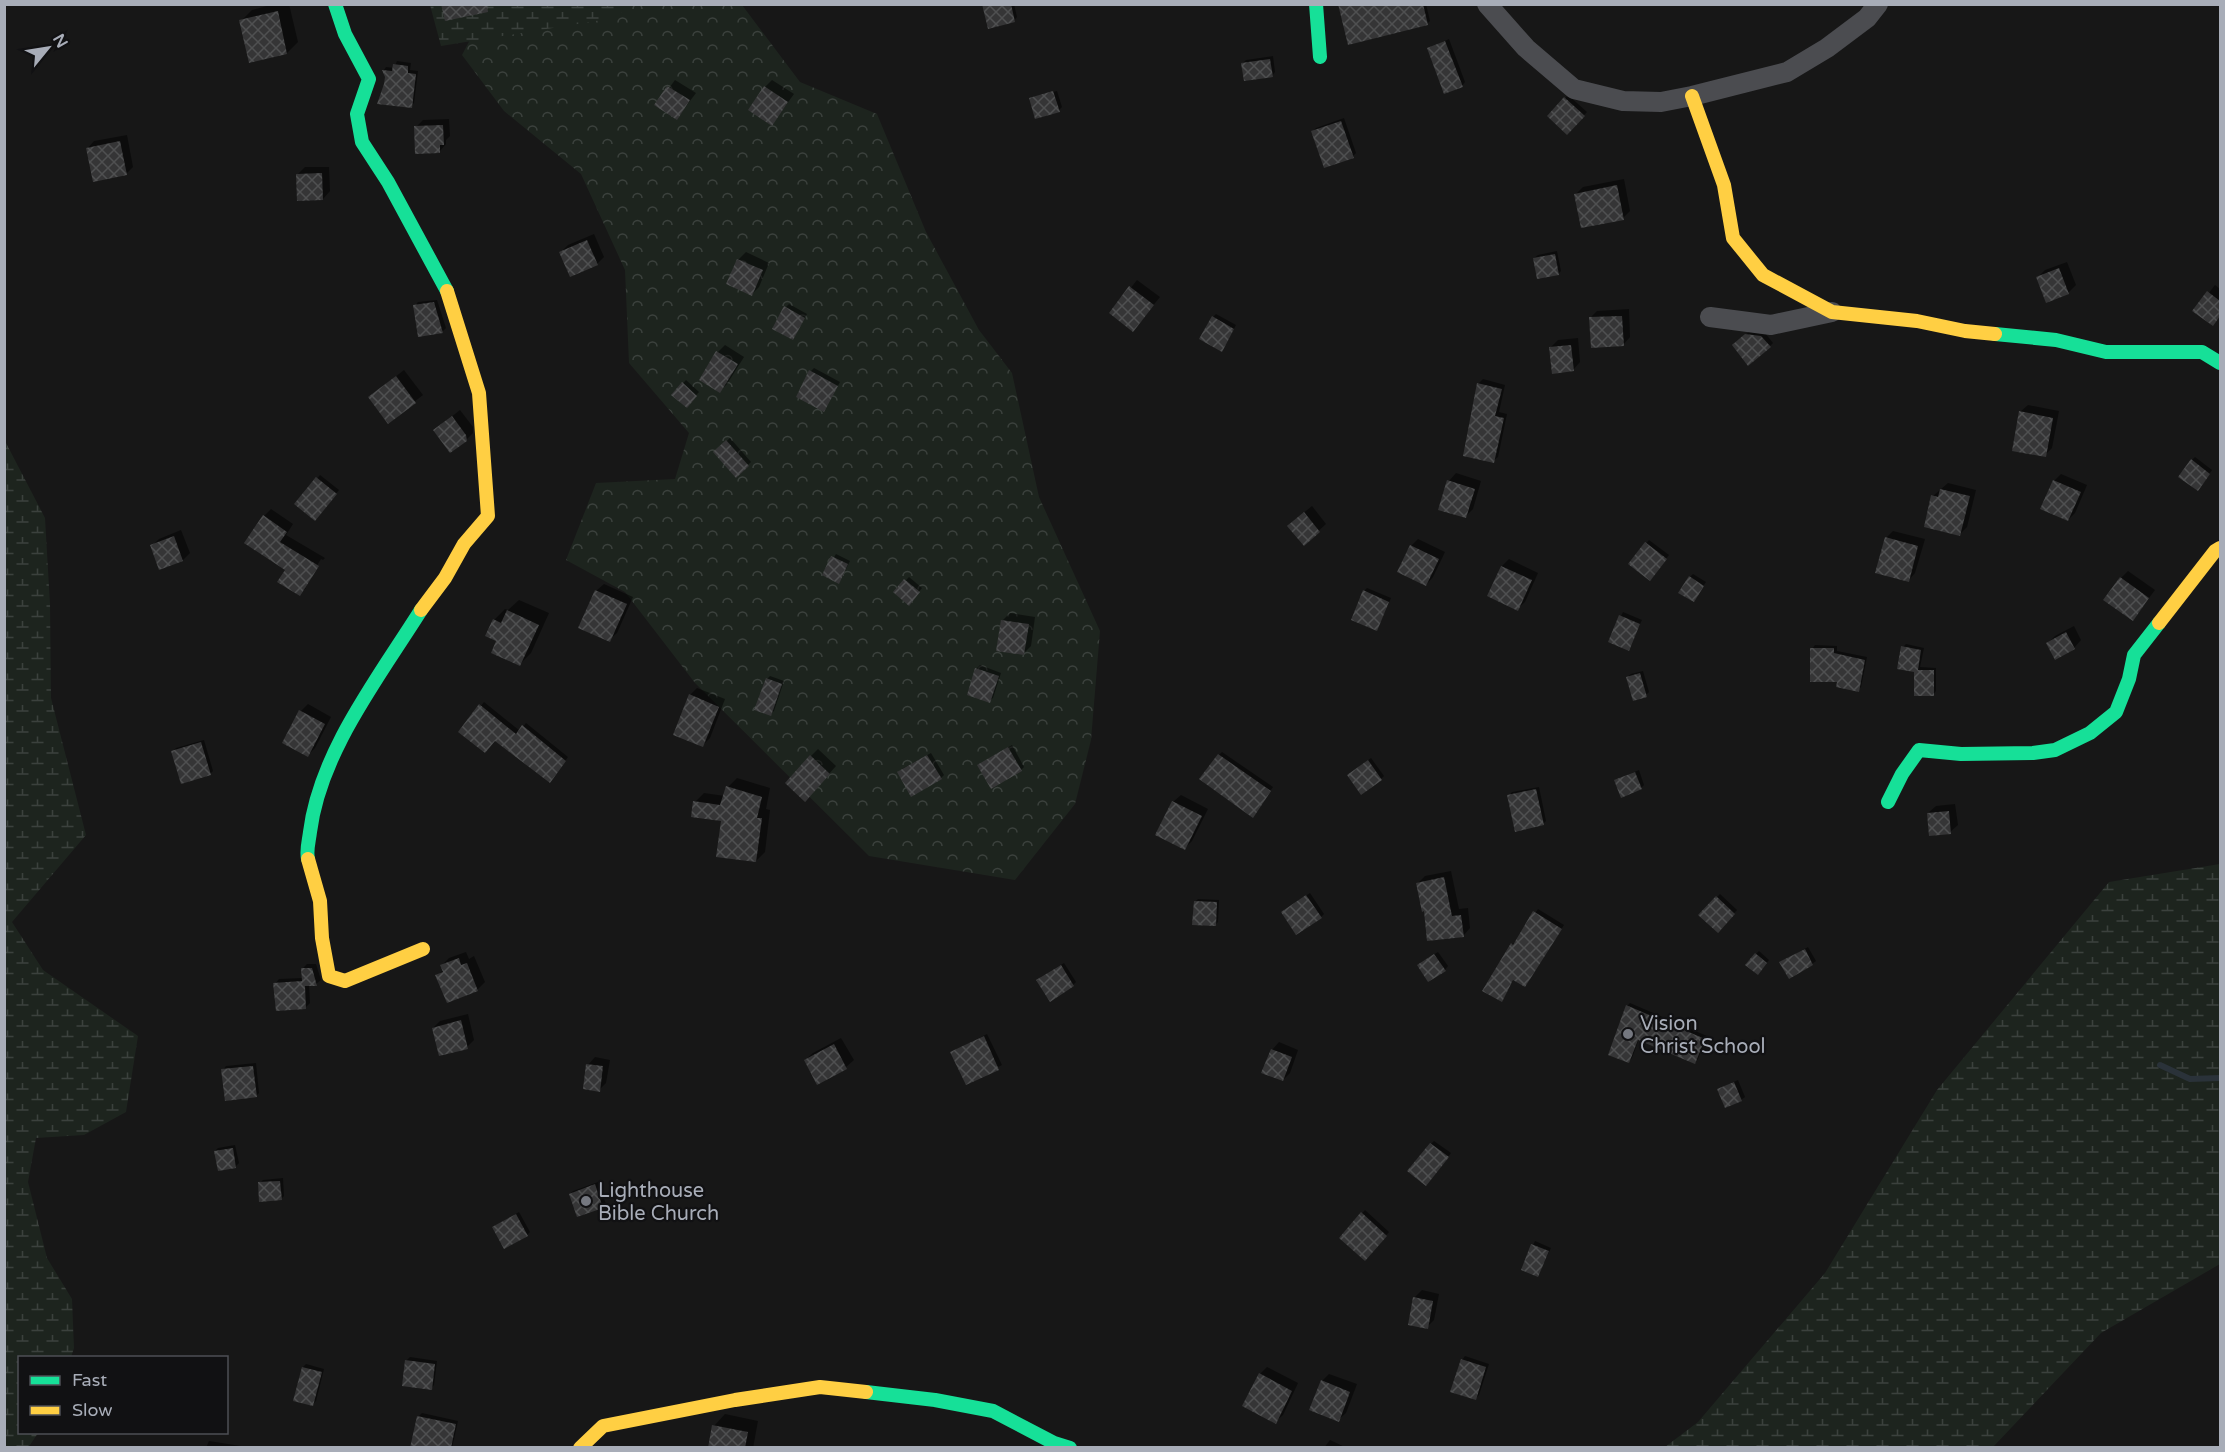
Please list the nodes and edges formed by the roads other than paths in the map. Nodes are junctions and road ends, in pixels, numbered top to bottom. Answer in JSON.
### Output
{"nodes":[{"id":1,"x":335,"y":4,"type":"edge"},
{"id":2,"x":1316,"y":4,"type":"edge"},
{"id":3,"x":1487,"y":4,"type":"edge"},
{"id":4,"x":1878,"y":4,"type":"edge"},
{"id":5,"x":1320,"y":57,"type":"dead end"},
{"id":6,"x":1692,"y":96,"type":"junction"},
{"id":7,"x":1832,"y":312,"type":"junction"},
{"id":8,"x":1710,"y":316,"type":"dead end"},
{"id":9,"x":2220,"y":363,"type":"edge"},
{"id":10,"x":2220,"y":548,"type":"edge"},
{"id":11,"x":1888,"y":802,"type":"dead end"},
{"id":12,"x":423,"y":949,"type":"dead end"},
{"id":13,"x":580,"y":1448,"type":"edge"},
{"id":14,"x":1070,"y":1448,"type":"edge"}],
"edges":[{"from":1,"to":12,"type":"street"},
{"from":2,"to":5,"type":"street"},
{"from":3,"to":6,"type":"street"},
{"from":4,"to":6,"type":"street"},
{"from":6,"to":7,"type":"street"},
{"from":7,"to":8,"type":"street"},
{"from":7,"to":9,"type":"street"},
{"from":10,"to":11,"type":"street"},
{"from":13,"to":14,"type":"street"}]}
